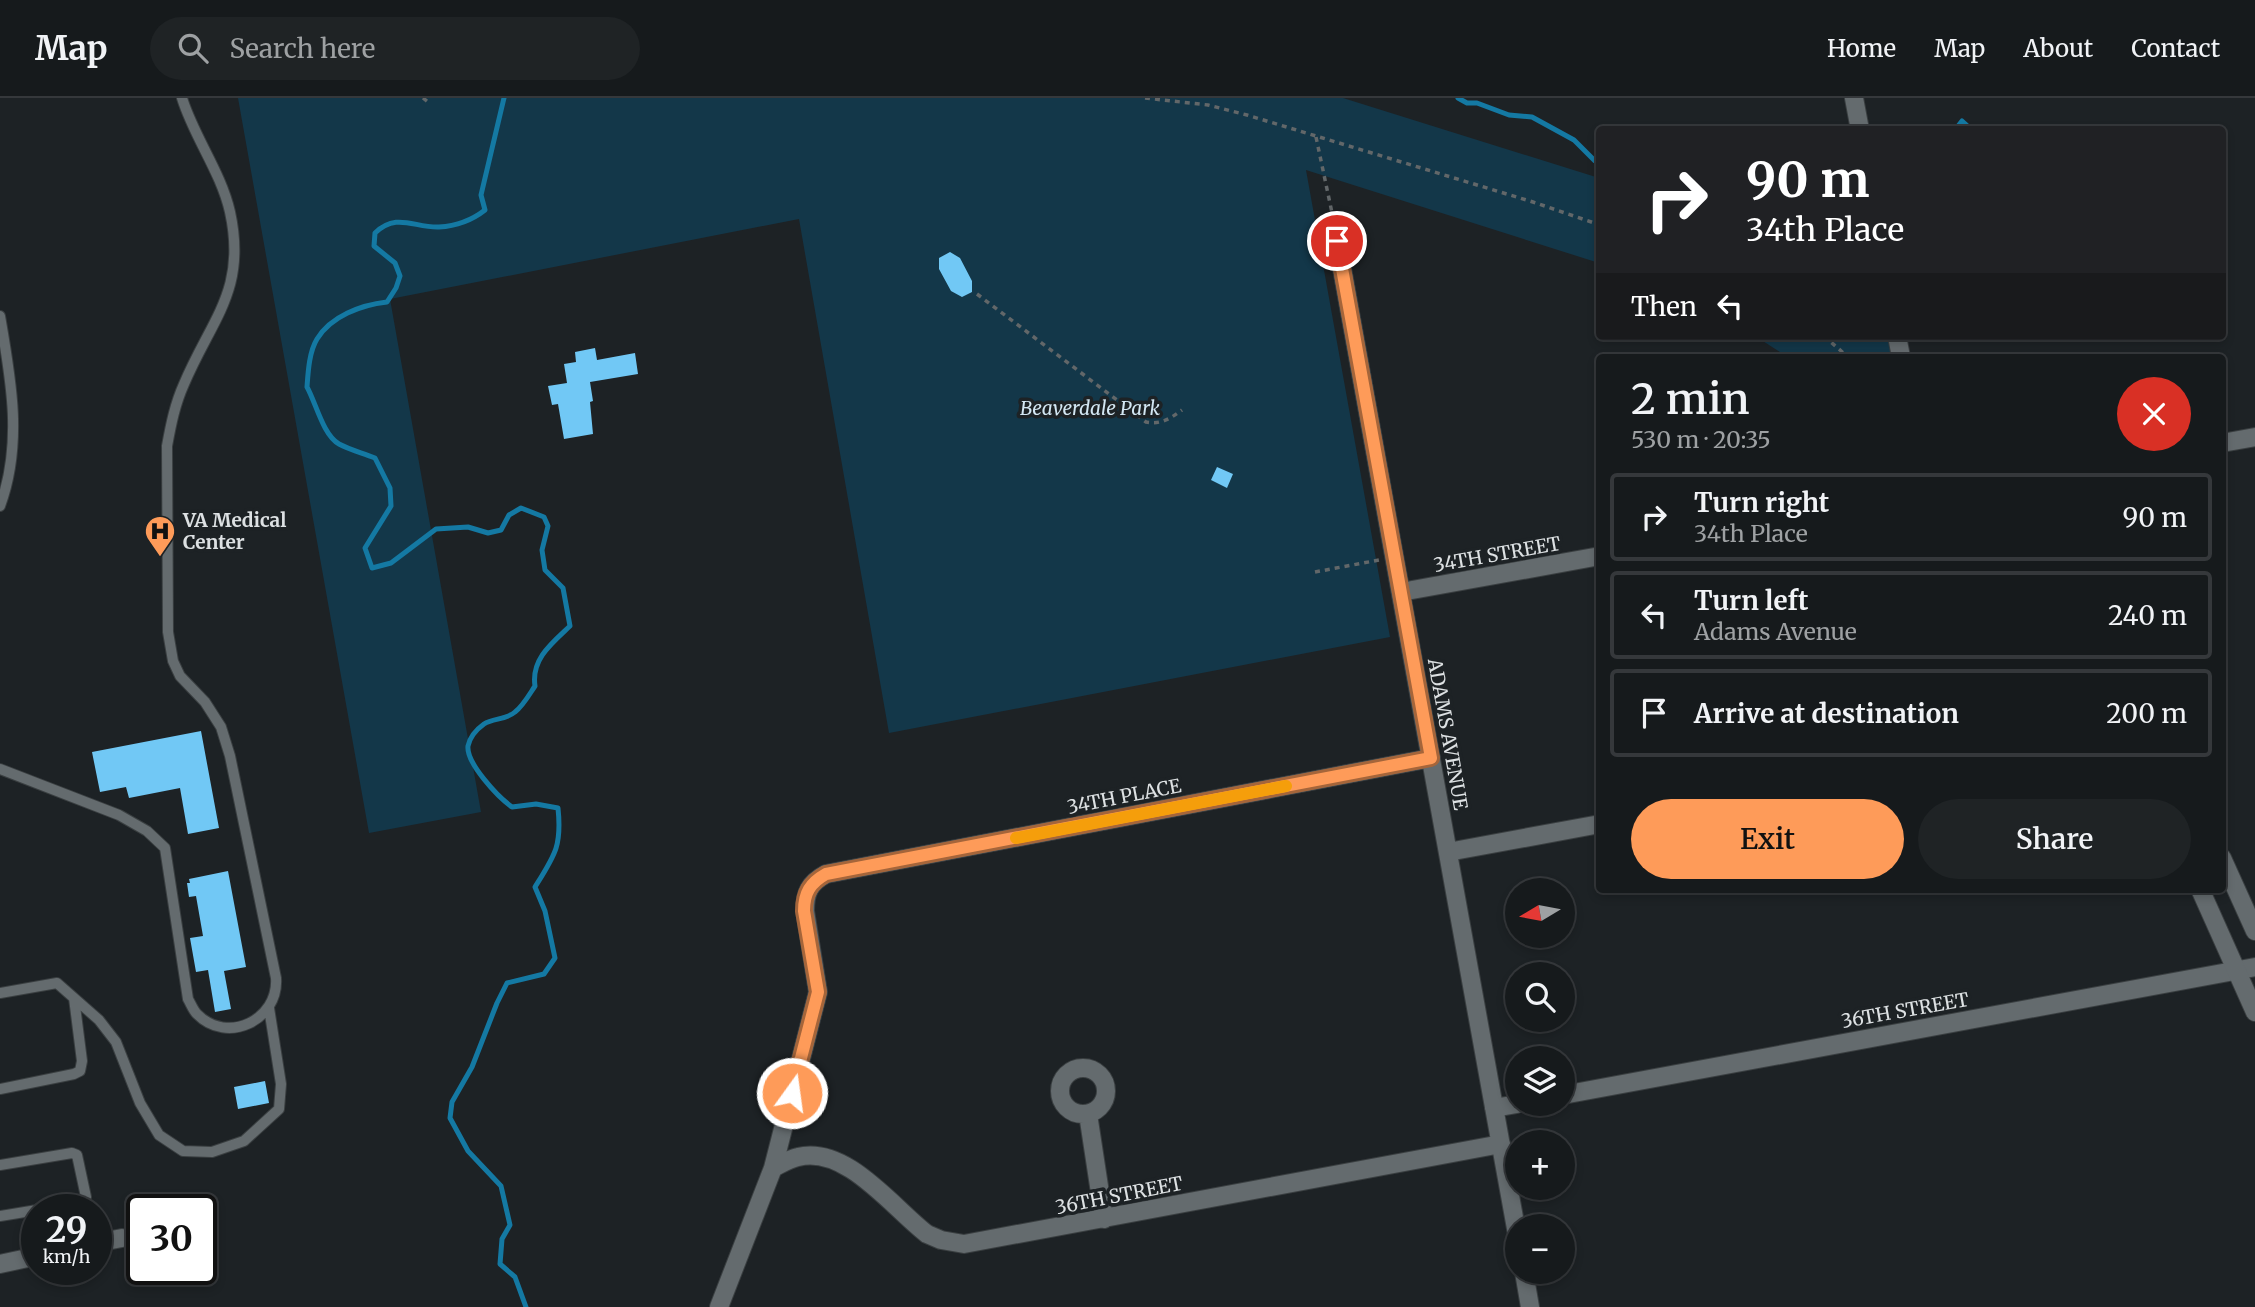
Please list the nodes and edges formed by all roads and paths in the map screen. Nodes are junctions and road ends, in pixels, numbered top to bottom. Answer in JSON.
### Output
{"nodes":[{"id":1,"x":182,"y":98,"type":"edge"},
{"id":2,"x":423,"y":98,"type":"edge"},
{"id":3,"x":1145,"y":98,"type":"edge"},
{"id":4,"x":1854,"y":98,"type":"edge"},
{"id":5,"x":428,"y":102,"type":"dead end"},
{"id":6,"x":1859,"y":126,"type":"edge"},
{"id":7,"x":1316,"y":137,"type":"junction"},
{"id":8,"x":1596,"y":224,"type":"edge"},
{"id":9,"x":1337,"y":241,"type":"joint"},
{"id":10,"x":977,"y":293,"type":"dead end"},
{"id":11,"x":0,"y":316,"type":"edge"},
{"id":12,"x":1829,"y":340,"type":"edge"},
{"id":13,"x":1845,"y":354,"type":"edge"},
{"id":14,"x":1182,"y":410,"type":"dead end"},
{"id":15,"x":2255,"y":438,"type":"edge"},
{"id":16,"x":2226,"y":442,"type":"edge"},
{"id":17,"x":0,"y":506,"type":"edge"},
{"id":18,"x":1395,"y":557,"type":"junction"},
{"id":19,"x":1596,"y":557,"type":"edge"},
{"id":20,"x":1315,"y":572,"type":"dead end"},
{"id":21,"x":1401,"y":592,"type":"junction"},
{"id":22,"x":1431,"y":758,"type":"junction"},
{"id":23,"x":0,"y":769,"type":"edge"},
{"id":24,"x":1596,"y":825,"type":"edge"},
{"id":25,"x":1448,"y":852,"type":"junction"},
{"id":26,"x":2226,"y":867,"type":"edge"},
{"id":27,"x":2202,"y":893,"type":"edge"},
{"id":28,"x":2255,"y":931,"type":"edge"},
{"id":29,"x":2255,"y":967,"type":"edge"},
{"id":30,"x":2237,"y":970,"type":"junction"},
{"id":31,"x":0,"y":993,"type":"edge"},
{"id":32,"x":74,"y":998,"type":"junction"},
{"id":33,"x":269,"y":1008,"type":"junction"},
{"id":34,"x":2255,"y":1012,"type":"edge"},
{"id":35,"x":0,"y":1089,"type":"edge"},
{"id":36,"x":1575,"y":1093,"type":"edge"},
{"id":37,"x":1505,"y":1106,"type":"edge"},
{"id":38,"x":1494,"y":1108,"type":"junction"},
{"id":39,"x":1088,"y":1114,"type":"dead end"},
{"id":40,"x":1501,"y":1144,"type":"junction"},
{"id":41,"x":0,"y":1165,"type":"edge"},
{"id":42,"x":773,"y":1168,"type":"junction"},
{"id":43,"x":85,"y":1194,"type":"edge"},
{"id":44,"x":21,"y":1212,"type":"edge"},
{"id":45,"x":1513,"y":1214,"type":"edge"},
{"id":46,"x":0,"y":1216,"type":"edge"},
{"id":47,"x":1104,"y":1219,"type":"junction"},
{"id":48,"x":122,"y":1238,"type":"dead end"},
{"id":49,"x":112,"y":1240,"type":"edge"},
{"id":50,"x":21,"y":1259,"type":"edge"},
{"id":51,"x":0,"y":1264,"type":"edge"},
{"id":52,"x":1526,"y":1284,"type":"edge"},
{"id":53,"x":719,"y":1307,"type":"edge"},
{"id":54,"x":1531,"y":1307,"type":"edge"}],
"edges":[{"from":1,"to":33,"type":"lane"},
{"from":2,"to":5,"type":"path"},
{"from":3,"to":7,"type":"path"},
{"from":4,"to":6,"type":"street"},
{"from":7,"to":8,"type":"path"},
{"from":7,"to":9,"type":"path"},
{"from":9,"to":18,"type":"street","name":"ADAMS AVENUE"},
{"from":10,"to":14,"type":"path"},
{"from":11,"to":17,"type":"lane"},
{"from":12,"to":13,"type":"path"},
{"from":15,"to":16,"type":"street"},
{"from":18,"to":20,"type":"path"},
{"from":18,"to":21,"type":"street","name":"ADAMS AVENUE"},
{"from":19,"to":21,"type":"street","name":"34TH STREET"},
{"from":21,"to":22,"type":"street","name":"ADAMS AVENUE"},
{"from":22,"to":25,"type":"street","name":"ADAMS AVENUE"},
{"from":22,"to":42,"type":"street","name":"34TH PLACE"},
{"from":23,"to":33,"type":"lane"},
{"from":24,"to":25,"type":"street"},
{"from":25,"to":38,"type":"street","name":"ADAMS AVENUE"},
{"from":26,"to":28,"type":"street"},
{"from":27,"to":30,"type":"street"},
{"from":29,"to":30,"type":"street","name":"36TH STREET"},
{"from":30,"to":34,"type":"street"},
{"from":30,"to":36,"type":"street","name":"36TH STREET"},
{"from":31,"to":32,"type":"lane"},
{"from":32,"to":33,"type":"lane"},
{"from":32,"to":35,"type":"lane"},
{"from":37,"to":38,"type":"street"},
{"from":38,"to":40,"type":"street","name":"ADAMS AVENUE"},
{"from":39,"to":47,"type":"street"},
{"from":40,"to":45,"type":"street","name":"ADAMS AVENUE"},
{"from":40,"to":47,"type":"street","name":"36TH STREET"},
{"from":41,"to":43,"type":"lane"},
{"from":42,"to":47,"type":"street","name":"36TH STREET"},
{"from":42,"to":53,"type":"street"},
{"from":44,"to":46,"type":"lane"},
{"from":48,"to":49,"type":"street"},
{"from":50,"to":51,"type":"street"},
{"from":52,"to":54,"type":"street"}]}
